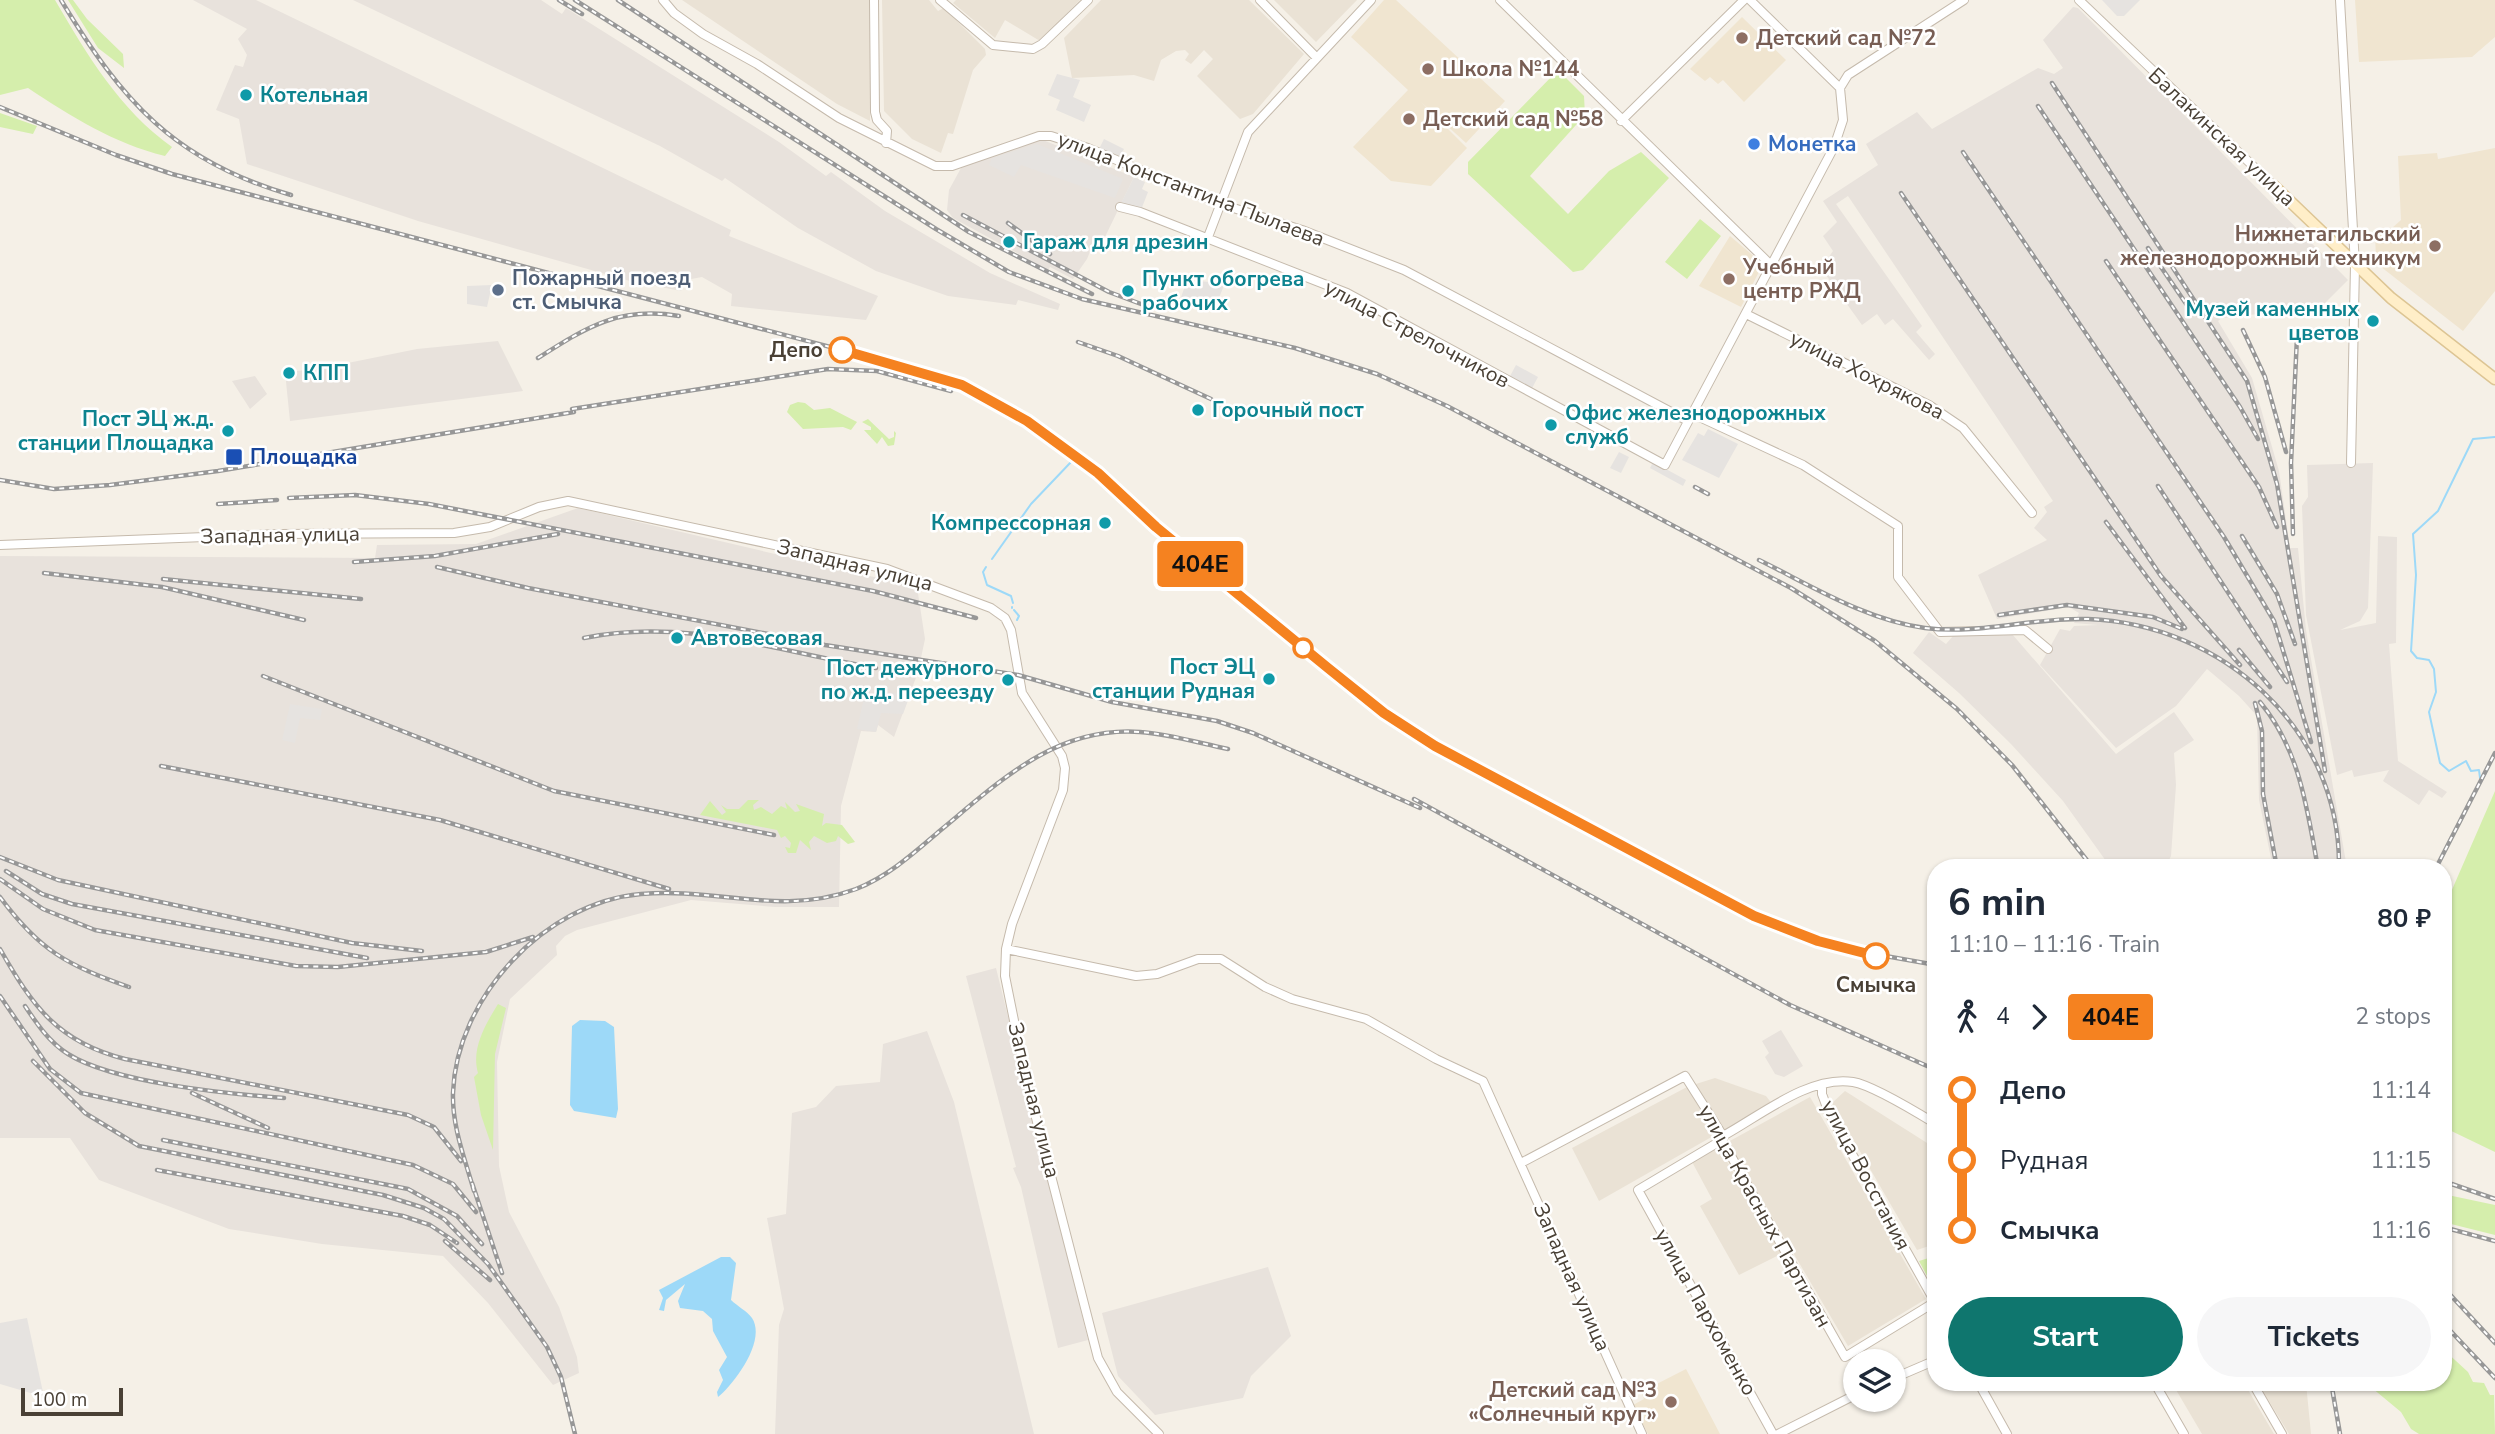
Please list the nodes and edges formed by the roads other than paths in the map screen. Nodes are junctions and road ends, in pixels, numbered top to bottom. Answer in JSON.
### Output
{"nodes":[{"id":1,"x":663,"y":0,"type":"edge"},
{"id":2,"x":874,"y":0,"type":"edge"},
{"id":3,"x":1088,"y":0,"type":"edge"},
{"id":4,"x":1260,"y":0,"type":"edge"},
{"id":5,"x":1371,"y":0,"type":"edge"},
{"id":6,"x":1500,"y":0,"type":"edge"},
{"id":7,"x":1744,"y":0,"type":"edge"},
{"id":8,"x":1749,"y":0,"type":"edge"},
{"id":9,"x":1964,"y":0,"type":"edge"},
{"id":10,"x":2080,"y":0,"type":"edge"},
{"id":11,"x":2340,"y":0,"type":"edge"},
{"id":12,"x":942,"y":1,"type":"edge"},
{"id":13,"x":1317,"y":58,"type":"junction"},
{"id":14,"x":1840,"y":88,"type":"junction"},
{"id":15,"x":1621,"y":121,"type":"junction"},
{"id":16,"x":886,"y":143,"type":"junction"},
{"id":17,"x":2274,"y":186,"type":"joint"},
{"id":18,"x":1221,"y":204,"type":"junction"},
{"id":19,"x":1120,"y":207,"type":"dead end"},
{"id":20,"x":1208,"y":237,"type":"junction"},
{"id":21,"x":1771,"y":265,"type":"junction"},
{"id":22,"x":2355,"y":265,"type":"junction"},
{"id":23,"x":1746,"y":314,"type":"junction"},
{"id":24,"x":2495,"y":379,"type":"edge"},
{"id":25,"x":1691,"y":418,"type":"junction"},
{"id":26,"x":2351,"y":463,"type":"dead end"},
{"id":27,"x":2032,"y":513,"type":"dead end"},
{"id":28,"x":0,"y":545,"type":"edge"},
{"id":29,"x":2048,"y":649,"type":"dead end"},
{"id":30,"x":1006,"y":949,"type":"junction"},
{"id":31,"x":1822,"y":1084,"type":"junction"},
{"id":32,"x":1927,"y":1119,"type":"edge"},
{"id":33,"x":1722,"y":1138,"type":"junction"},
{"id":34,"x":1521,"y":1163,"type":"junction"},
{"id":35,"x":1927,"y":1288,"type":"edge"},
{"id":36,"x":1927,"y":1307,"type":"edge"},
{"id":37,"x":1927,"y":1364,"type":"edge"},
{"id":38,"x":1906,"y":1373,"type":"edge"},
{"id":39,"x":1983,"y":1391,"type":"edge"},
{"id":40,"x":2159,"y":1391,"type":"edge"},
{"id":41,"x":2257,"y":1391,"type":"edge"},
{"id":42,"x":1843,"y":1401,"type":"edge"},
{"id":43,"x":1158,"y":1434,"type":"edge"},
{"id":44,"x":1642,"y":1434,"type":"edge"},
{"id":45,"x":1776,"y":1434,"type":"edge"},
{"id":46,"x":2007,"y":1434,"type":"edge"},
{"id":47,"x":2184,"y":1434,"type":"edge"},
{"id":48,"x":2282,"y":1434,"type":"edge"}],
"edges":[{"from":1,"to":16,"type":"street","name":"улица Константина Пылаева"},
{"from":2,"to":16,"type":"street"},
{"from":3,"to":12,"type":"street"},
{"from":4,"to":13,"type":"street"},
{"from":5,"to":13,"type":"street"},
{"from":6,"to":15,"type":"street"},
{"from":7,"to":15,"type":"street"},
{"from":8,"to":14,"type":"street"},
{"from":9,"to":14,"type":"street"},
{"from":10,"to":17,"type":"street","name":"Балакинская улица"},
{"from":11,"to":22,"type":"street"},
{"from":13,"to":18,"type":"street"},
{"from":14,"to":21,"type":"street"},
{"from":15,"to":21,"type":"street"},
{"from":16,"to":18,"type":"street","name":"улица Константина Пылаева"},
{"from":17,"to":22,"type":"street","name":"Балакинская улица"},
{"from":18,"to":20,"type":"street"},
{"from":18,"to":25,"type":"street","name":"улица Константина Пылаева"},
{"from":19,"to":20,"type":"street","name":"улица Стрелочников"},
{"from":20,"to":25,"type":"street","name":"улица Стрелочников"},
{"from":21,"to":23,"type":"street"},
{"from":22,"to":24,"type":"street","name":"Балакинская улица"},
{"from":22,"to":26,"type":"street"},
{"from":23,"to":25,"type":"street"},
{"from":23,"to":27,"type":"street","name":"улица Хохрякова"},
{"from":25,"to":29,"type":"street","name":"улица Константина Пылаева"},
{"from":28,"to":30,"type":"street","name":"Западная улица"},
{"from":30,"to":34,"type":"street","name":"Западная улица"},
{"from":30,"to":43,"type":"street","name":"Западная улица"},
{"from":31,"to":32,"type":"street"},
{"from":31,"to":33,"type":"street"},
{"from":31,"to":35,"type":"street","name":"улица Восстания"},
{"from":33,"to":34,"type":"street","name":"улица Красных Партизан"},
{"from":33,"to":36,"type":"street","name":"улица Красных Партизан"},
{"from":33,"to":45,"type":"street","name":"улица Пархоменко"},
{"from":34,"to":44,"type":"street","name":"Западная улица"},
{"from":37,"to":38,"type":"street"},
{"from":39,"to":46,"type":"street"},
{"from":40,"to":47,"type":"street"},
{"from":41,"to":48,"type":"street"},
{"from":42,"to":45,"type":"street"}]}
